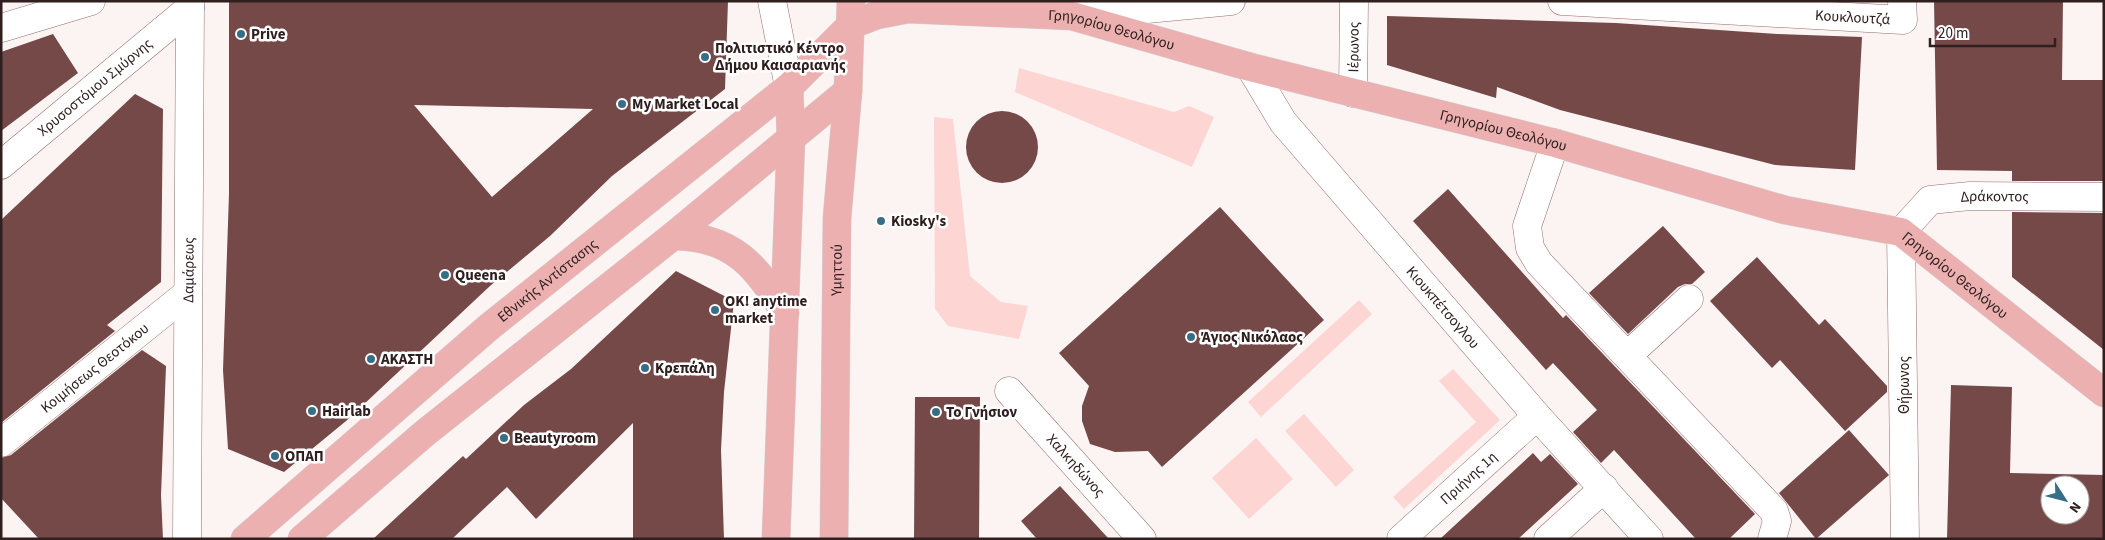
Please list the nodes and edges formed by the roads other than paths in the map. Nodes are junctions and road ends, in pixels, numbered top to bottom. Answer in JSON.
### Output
{"nodes":[{"id":1,"x":91,"y":1,"type":"edge"},
{"id":2,"x":772,"y":1,"type":"edge"},
{"id":3,"x":1231,"y":1,"type":"edge"},
{"id":4,"x":1354,"y":1,"type":"edge"},
{"id":5,"x":1562,"y":1,"type":"edge"},
{"id":6,"x":190,"y":5,"type":"edge"},
{"id":7,"x":1902,"y":11,"type":"edge"},
{"id":8,"x":851,"y":13,"type":"edge"},
{"id":9,"x":1072,"y":16,"type":"junction"},
{"id":10,"x":1,"y":28,"type":"edge"},
{"id":11,"x":1250,"y":67,"type":"junction"},
{"id":12,"x":789,"y":87,"type":"junction"},
{"id":13,"x":848,"y":91,"type":"junction"},
{"id":14,"x":1353,"y":93,"type":"junction"},
{"id":15,"x":791,"y":138,"type":"junction"},
{"id":16,"x":1555,"y":143,"type":"junction"},
{"id":17,"x":1,"y":165,"type":"edge"},
{"id":18,"x":2104,"y":197,"type":"edge"},
{"id":19,"x":1901,"y":232,"type":"junction"},
{"id":20,"x":673,"y":236,"type":"junction"},
{"id":21,"x":188,"y":293,"type":"junction"},
{"id":22,"x":1688,"y":299,"type":"dead end"},
{"id":23,"x":785,"y":314,"type":"junction"},
{"id":24,"x":1628,"y":355,"type":"junction"},
{"id":25,"x":1009,"y":391,"type":"dead end"},
{"id":26,"x":2104,"y":393,"type":"edge"},
{"id":27,"x":1536,"y":416,"type":"junction"},
{"id":28,"x":1,"y":443,"type":"edge"},
{"id":29,"x":1604,"y":488,"type":"junction"},
{"id":30,"x":187,"y":539,"type":"edge"},
{"id":31,"x":245,"y":539,"type":"edge"},
{"id":32,"x":302,"y":539,"type":"edge"},
{"id":33,"x":776,"y":539,"type":"edge"},
{"id":34,"x":834,"y":539,"type":"edge"},
{"id":35,"x":1142,"y":539,"type":"edge"},
{"id":36,"x":1401,"y":539,"type":"edge"},
{"id":37,"x":1548,"y":539,"type":"edge"},
{"id":38,"x":1649,"y":539,"type":"edge"},
{"id":39,"x":1772,"y":539,"type":"edge"},
{"id":40,"x":1905,"y":539,"type":"edge"}],
"edges":[{"from":1,"to":10,"type":"street"},
{"from":2,"to":12,"type":"street"},
{"from":3,"to":9,"type":"street"},
{"from":4,"to":14,"type":"street","name":"Ιέρωνος"},
{"from":5,"to":7,"type":"street","name":"Κουκλουτζά"},
{"from":6,"to":17,"type":"street","name":"Χρυσοστόμου Σμύρνης"},
{"from":6,"to":21,"type":"street","name":"Δαμάρεως"},
{"from":8,"to":9,"type":"main road","name":"Γρηγορίου Θεολόγου"},
{"from":8,"to":12,"type":"main road","name":"Εθνικής Αντίστασης"},
{"from":8,"to":13,"type":"main road","name":"Υμηττού"},
{"from":9,"to":11,"type":"main road","name":"Γρηγορίου Θεολόγου"},
{"from":11,"to":14,"type":"main road","name":"Γρηγορίου Θεολόγου"},
{"from":11,"to":27,"type":"street","name":"Κιουκπέτσογλου"},
{"from":12,"to":15,"type":"main road"},
{"from":12,"to":31,"type":"main road","name":"Εθνικής Αντίστασης"},
{"from":13,"to":15,"type":"main road"},
{"from":13,"to":34,"type":"main road","name":"Υμηττού"},
{"from":14,"to":16,"type":"main road","name":"Γρηγορίου Θεολόγου"},
{"from":15,"to":20,"type":"main road"},
{"from":15,"to":23,"type":"main road"},
{"from":16,"to":19,"type":"main road","name":"Γρηγορίου Θεολόγου"},
{"from":16,"to":24,"type":"street"},
{"from":18,"to":19,"type":"street","name":"Δράκοντος"},
{"from":19,"to":26,"type":"main road","name":"Γρηγορίου Θεολόγου"},
{"from":19,"to":40,"type":"street","name":"Θήρωνος"},
{"from":20,"to":23,"type":"main road"},
{"from":20,"to":32,"type":"main road"},
{"from":21,"to":28,"type":"street","name":"Κοιμήσεως Θεοτόκου"},
{"from":21,"to":30,"type":"street","name":"Δαμάρεως"},
{"from":22,"to":24,"type":"street"},
{"from":23,"to":33,"type":"main road"},
{"from":24,"to":39,"type":"street"},
{"from":25,"to":35,"type":"street","name":"Χαλκηδώνος"},
{"from":27,"to":29,"type":"street","name":"Κιουκπέτσογλου"},
{"from":27,"to":36,"type":"street","name":"Πριήνης 1η"},
{"from":29,"to":37,"type":"street"},
{"from":29,"to":38,"type":"street","name":"Κιουκπέτσογλου"}]}
